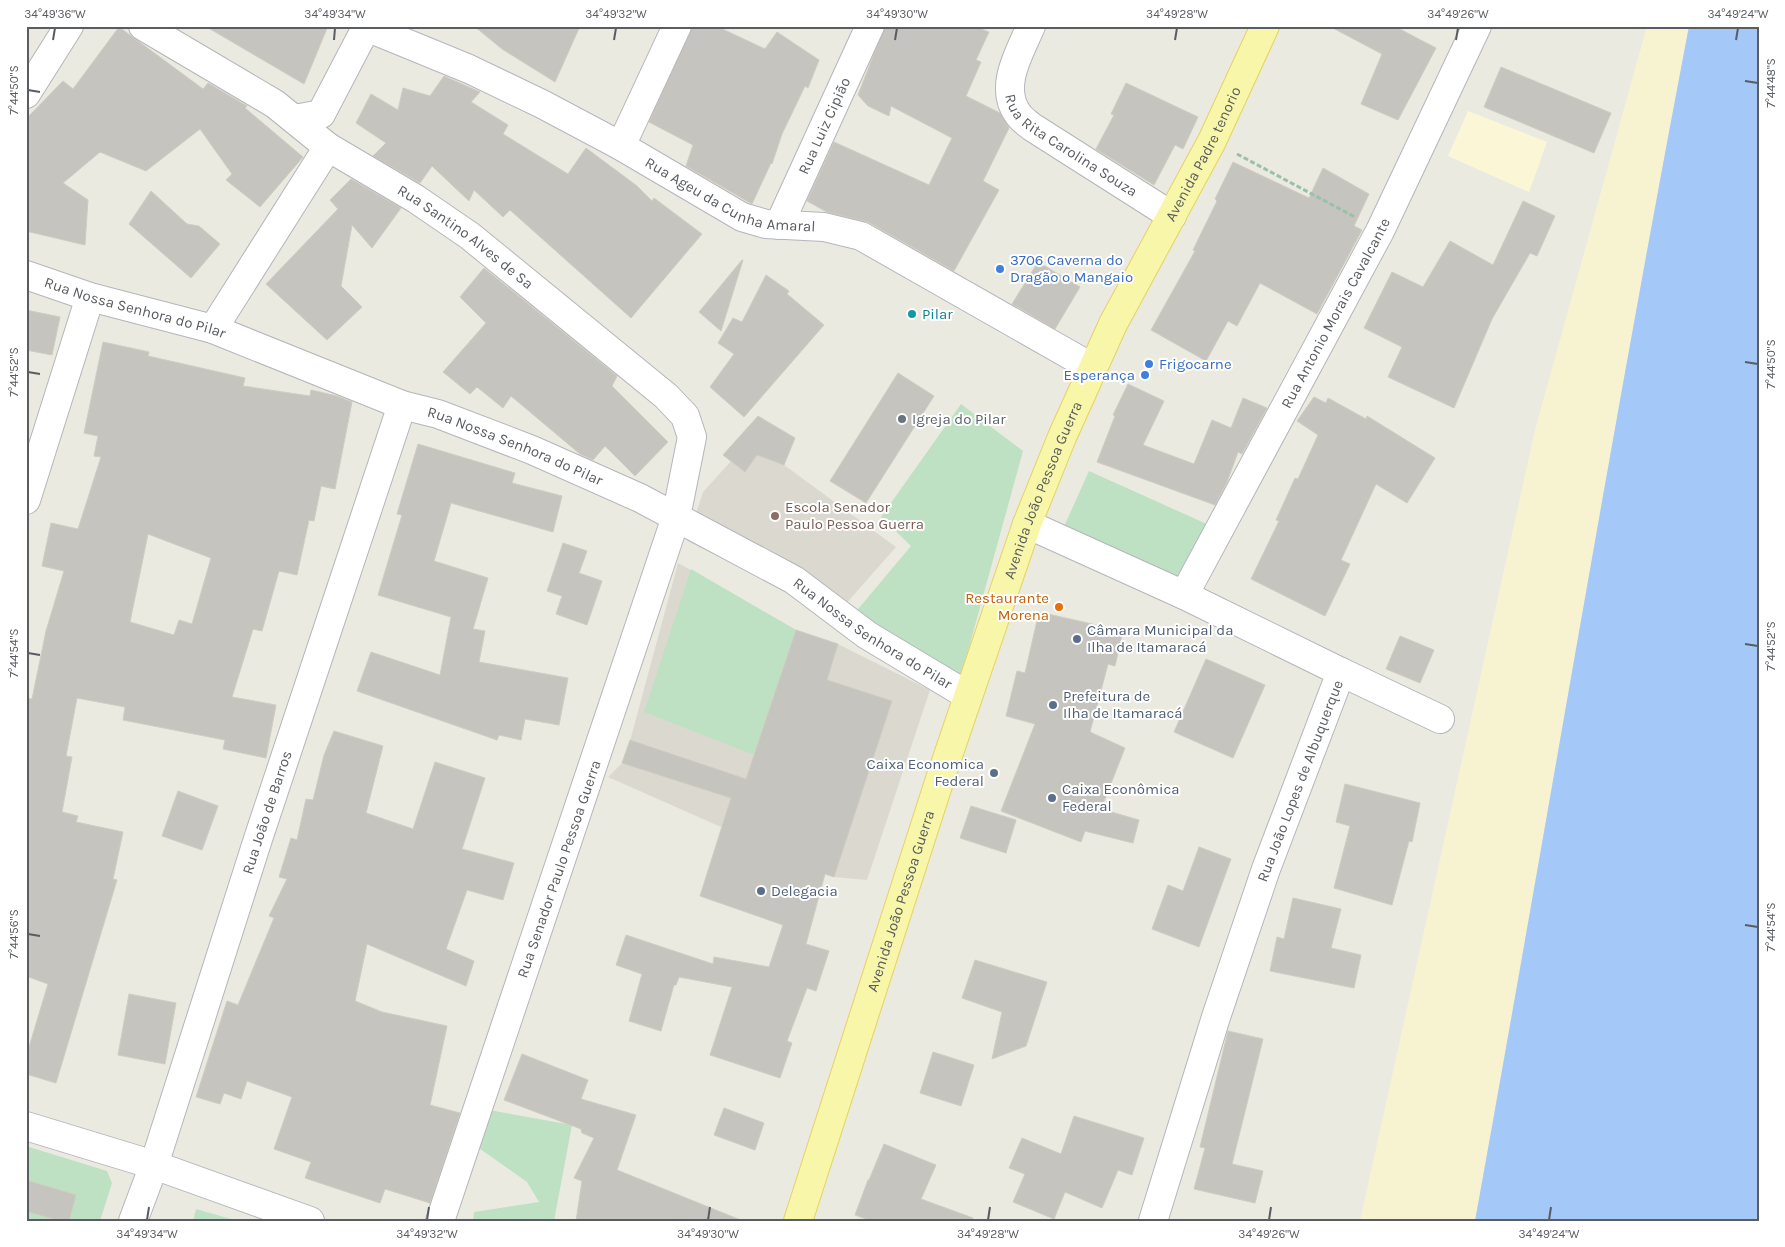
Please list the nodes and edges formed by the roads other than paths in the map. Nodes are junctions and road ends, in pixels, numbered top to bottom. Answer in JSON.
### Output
{"nodes":[{"id":1,"x":69,"y":26,"type":"edge"},
{"id":2,"x":144,"y":26,"type":"edge"},
{"id":3,"x":677,"y":26,"type":"edge"},
{"id":4,"x":870,"y":26,"type":"edge"},
{"id":5,"x":1031,"y":26,"type":"edge"},
{"id":6,"x":1264,"y":26,"type":"edge"},
{"id":7,"x":1477,"y":26,"type":"edge"},
{"id":8,"x":366,"y":27,"type":"edge"},
{"id":9,"x":26,"y":94,"type":"edge"},
{"id":10,"x":295,"y":120,"type":"junction"},
{"id":11,"x":621,"y":146,"type":"junction"},
{"id":12,"x":328,"y":147,"type":"junction"},
{"id":13,"x":1172,"y":216,"type":"junction"},
{"id":14,"x":779,"y":226,"type":"junction"},
{"id":15,"x":26,"y":275,"type":"edge"},
{"id":16,"x":1138,"y":279,"type":"joint"},
{"id":17,"x":90,"y":297,"type":"junction"},
{"id":18,"x":212,"y":329,"type":"junction"},
{"id":19,"x":1092,"y":368,"type":"junction"},
{"id":20,"x":402,"y":405,"type":"junction"},
{"id":21,"x":26,"y":500,"type":"edge"},
{"id":22,"x":676,"y":516,"type":"junction"},
{"id":23,"x":1027,"y":524,"type":"junction"},
{"id":24,"x":1184,"y":596,"type":"junction"},
{"id":25,"x":1341,"y":672,"type":"junction"},
{"id":26,"x":968,"y":695,"type":"junction"},
{"id":27,"x":1440,"y":719,"type":"dead end"},
{"id":28,"x":26,"y":1126,"type":"edge"},
{"id":29,"x":154,"y":1165,"type":"junction"},
{"id":30,"x":133,"y":1221,"type":"edge"},
{"id":31,"x":310,"y":1221,"type":"edge"},
{"id":32,"x":440,"y":1221,"type":"edge"},
{"id":33,"x":798,"y":1221,"type":"edge"},
{"id":34,"x":1153,"y":1221,"type":"edge"}],
"edges":[{"from":1,"to":9,"type":"street"},
{"from":2,"to":10,"type":"street","name":"Rua Santino Alves de Sa"},
{"from":3,"to":11,"type":"street"},
{"from":4,"to":14,"type":"street","name":"Rua Luiz Cipião"},
{"from":5,"to":13,"type":"street","name":"Rua Rita Carolina Souza"},
{"from":6,"to":13,"type":"main road","name":"Avenida Padre tenorio"},
{"from":7,"to":24,"type":"street","name":"Rua Antonio Morais Cavalcante"},
{"from":8,"to":10,"type":"street"},
{"from":8,"to":11,"type":"street","name":"Rua Ageu da Cunha Amaral"},
{"from":10,"to":12,"type":"street","name":"Rua Santino Alves de Sa"},
{"from":11,"to":14,"type":"street","name":"Rua Ageu da Cunha Amaral"},
{"from":12,"to":18,"type":"street"},
{"from":12,"to":22,"type":"street","name":"Rua Santino Alves de Sa"},
{"from":13,"to":16,"type":"main road","name":"Avenida Padre tenorio"},
{"from":14,"to":19,"type":"street","name":"Rua Ageu da Cunha Amaral"},
{"from":15,"to":17,"type":"street","name":"Rua Nossa Senhora do Pilar"},
{"from":16,"to":19,"type":"main road","name":"Avenida João Pessoa Guerra"},
{"from":17,"to":18,"type":"street","name":"Rua Nossa Senhora do Pilar"},
{"from":17,"to":21,"type":"street"},
{"from":18,"to":20,"type":"street","name":"Rua Nossa Senhora do Pilar"},
{"from":19,"to":23,"type":"main road","name":"Avenida João Pessoa Guerra"},
{"from":20,"to":22,"type":"street","name":"Rua Nossa Senhora do Pilar"},
{"from":20,"to":29,"type":"street","name":"Rua João de Barros"},
{"from":22,"to":26,"type":"street","name":"Rua Nossa Senhora do Pilar"},
{"from":22,"to":32,"type":"street","name":"Rua Senador Paulo Pessoa Guerra"},
{"from":23,"to":24,"type":"street","name":"Rua João Lopes de Albuquerque"},
{"from":23,"to":26,"type":"main road","name":"Avenida João Pessoa Guerra"},
{"from":24,"to":25,"type":"street","name":"Rua João Lopes de Albuquerque"},
{"from":25,"to":27,"type":"street"},
{"from":25,"to":34,"type":"street","name":"Rua João Lopes de Albuquerque"},
{"from":26,"to":33,"type":"main road","name":"Avenida João Pessoa Guerra"},
{"from":28,"to":29,"type":"street"},
{"from":29,"to":30,"type":"street","name":"Rua João de Barros"},
{"from":29,"to":31,"type":"street"}]}
